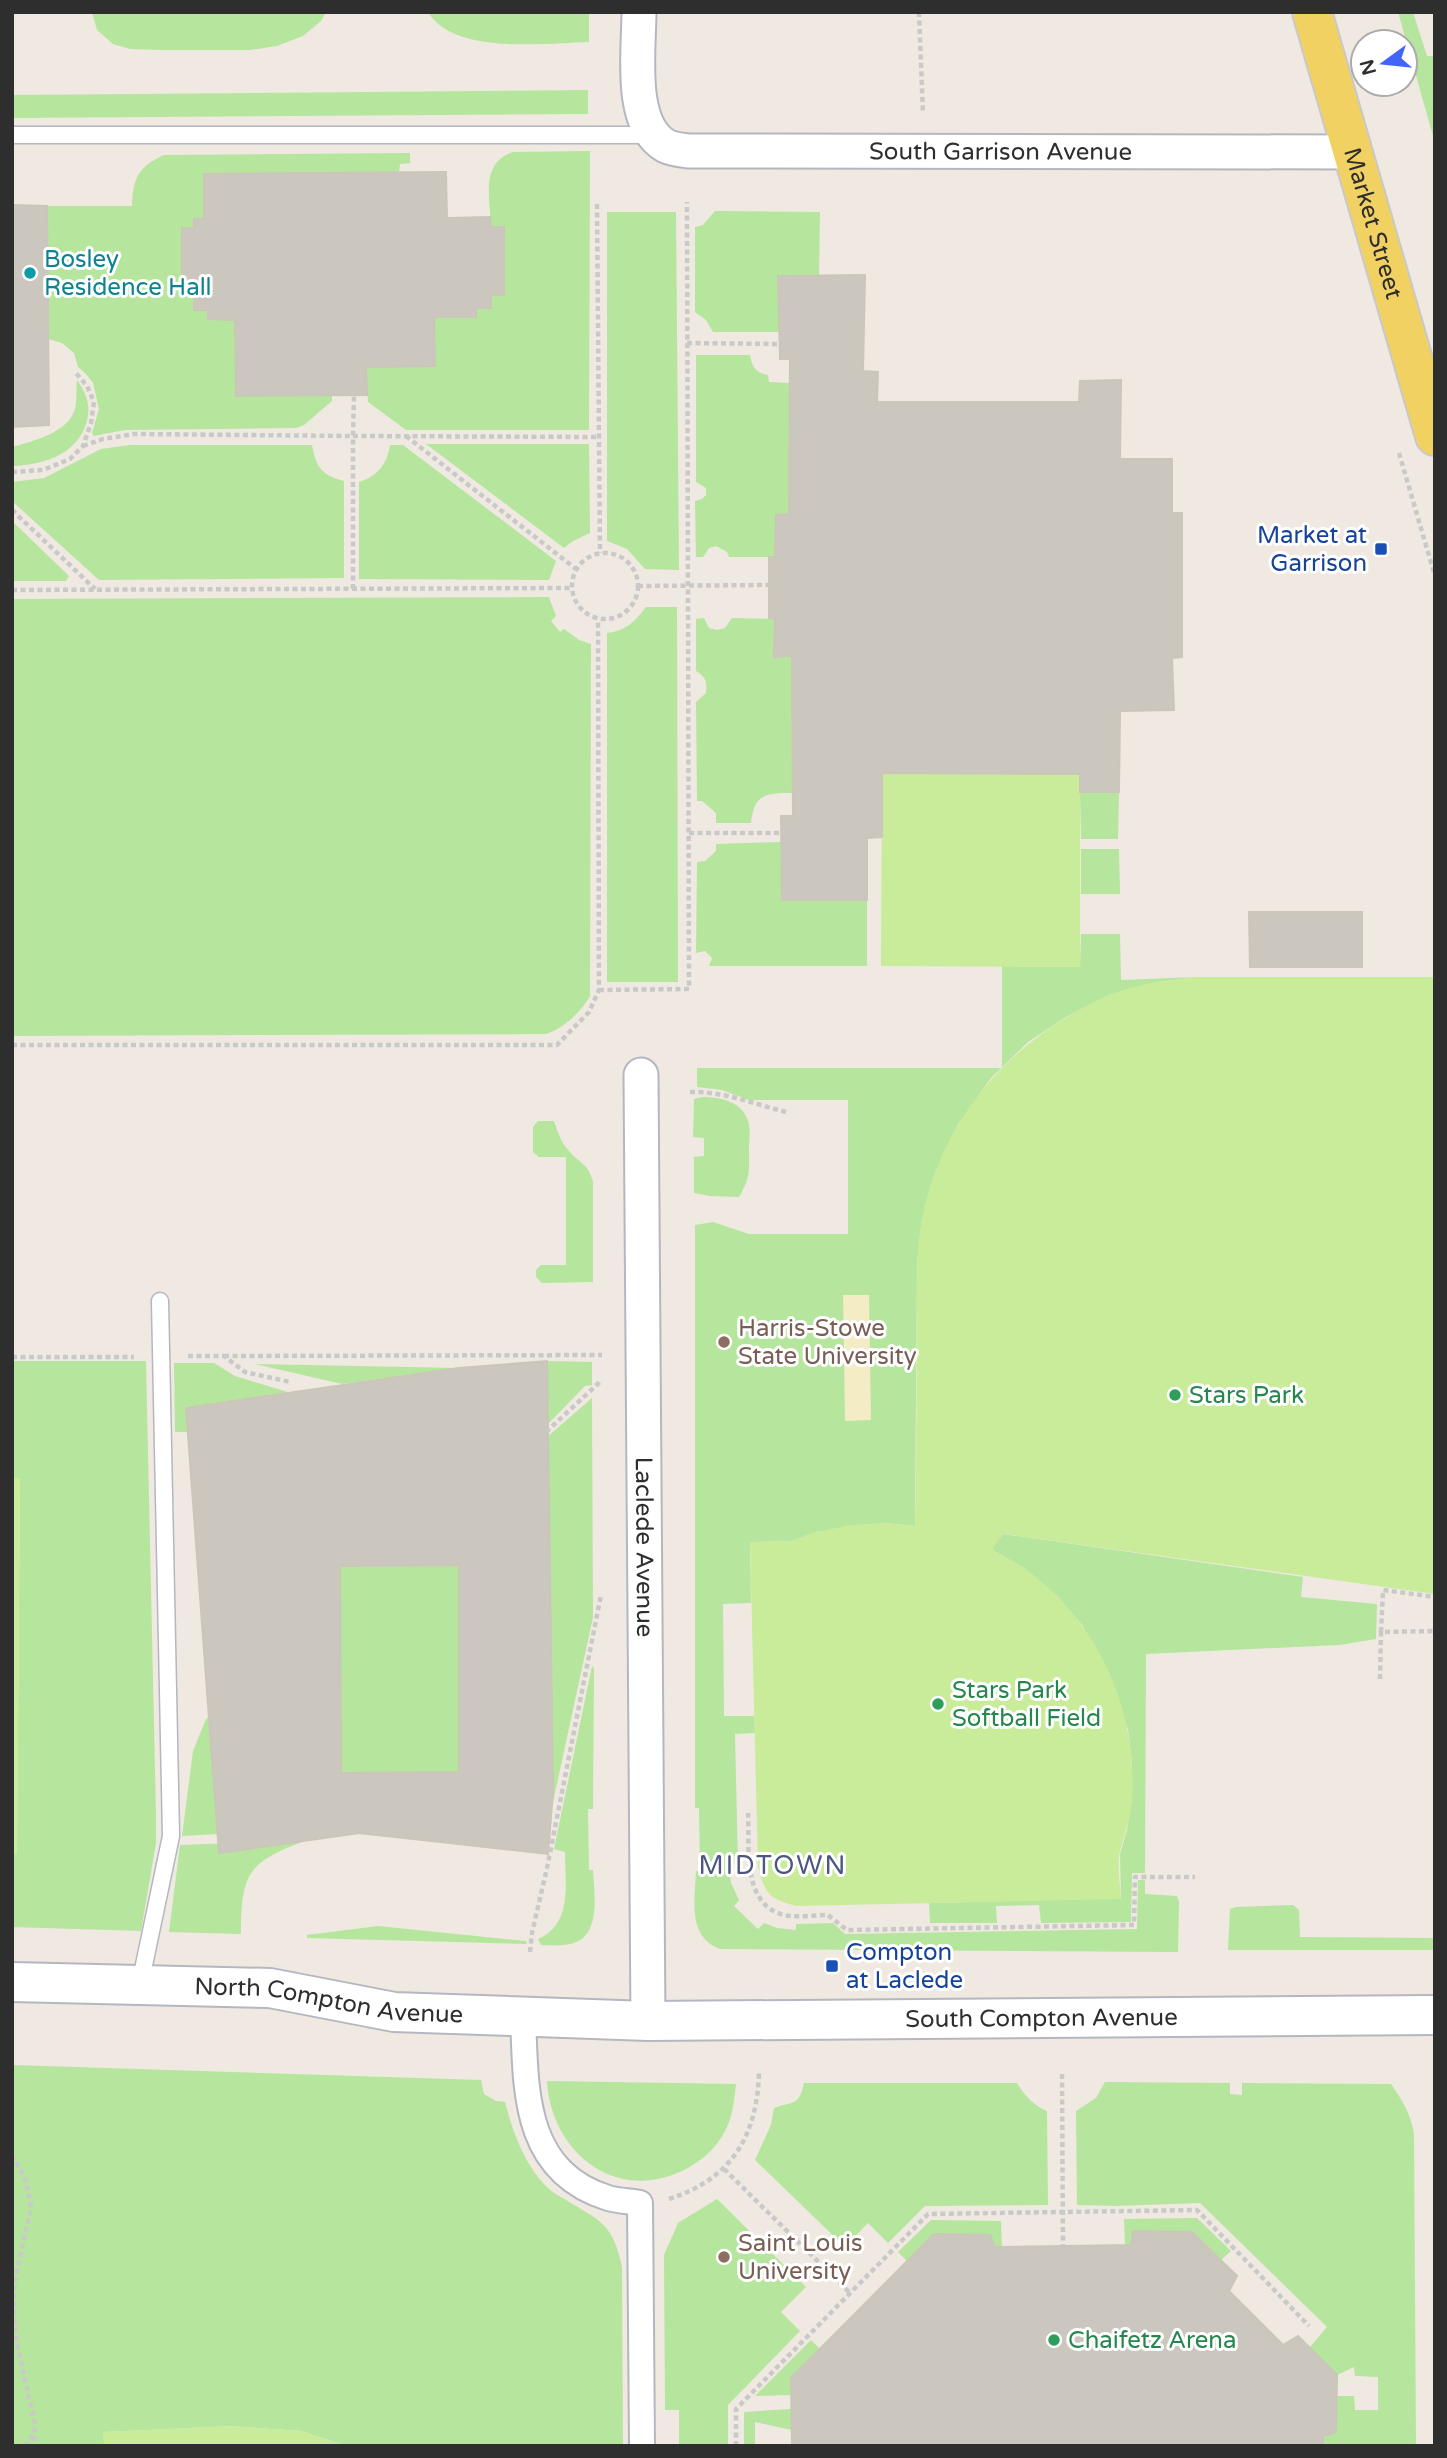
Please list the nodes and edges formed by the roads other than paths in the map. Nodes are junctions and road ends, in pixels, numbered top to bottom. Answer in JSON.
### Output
{"nodes":[{"id":1,"x":639,"y":12,"type":"edge"},
{"id":2,"x":1312,"y":12,"type":"edge"},
{"id":3,"x":12,"y":135,"type":"edge"},
{"id":4,"x":653,"y":135,"type":"junction"},
{"id":5,"x":1354,"y":152,"type":"junction"},
{"id":6,"x":1435,"y":436,"type":"edge"},
{"id":7,"x":641,"y":1075,"type":"dead end"},
{"id":8,"x":160,"y":1301,"type":"dead end"},
{"id":9,"x":12,"y":1982,"type":"edge"},
{"id":10,"x":140,"y":1984,"type":"junction"},
{"id":11,"x":1435,"y":2015,"type":"edge"},
{"id":12,"x":523,"y":2016,"type":"junction"},
{"id":13,"x":648,"y":2021,"type":"junction"},
{"id":14,"x":642,"y":2446,"type":"edge"}],
"edges":[{"from":1,"to":4,"type":"street"},
{"from":2,"to":5,"type":"main road","name":"Market Street"},
{"from":3,"to":4,"type":"lane"},
{"from":4,"to":5,"type":"street","name":"South Garrison Avenue"},
{"from":5,"to":6,"type":"main road","name":"Market Street"},
{"from":7,"to":13,"type":"street","name":"Laclede Avenue"},
{"from":8,"to":10,"type":"lane"},
{"from":9,"to":10,"type":"main road","name":"North Compton Avenue"},
{"from":10,"to":12,"type":"main road","name":"North Compton Avenue"},
{"from":11,"to":13,"type":"main road","name":"South Compton Avenue"},
{"from":12,"to":13,"type":"main road","name":"North Compton Avenue"},
{"from":12,"to":14,"type":"street"}]}
